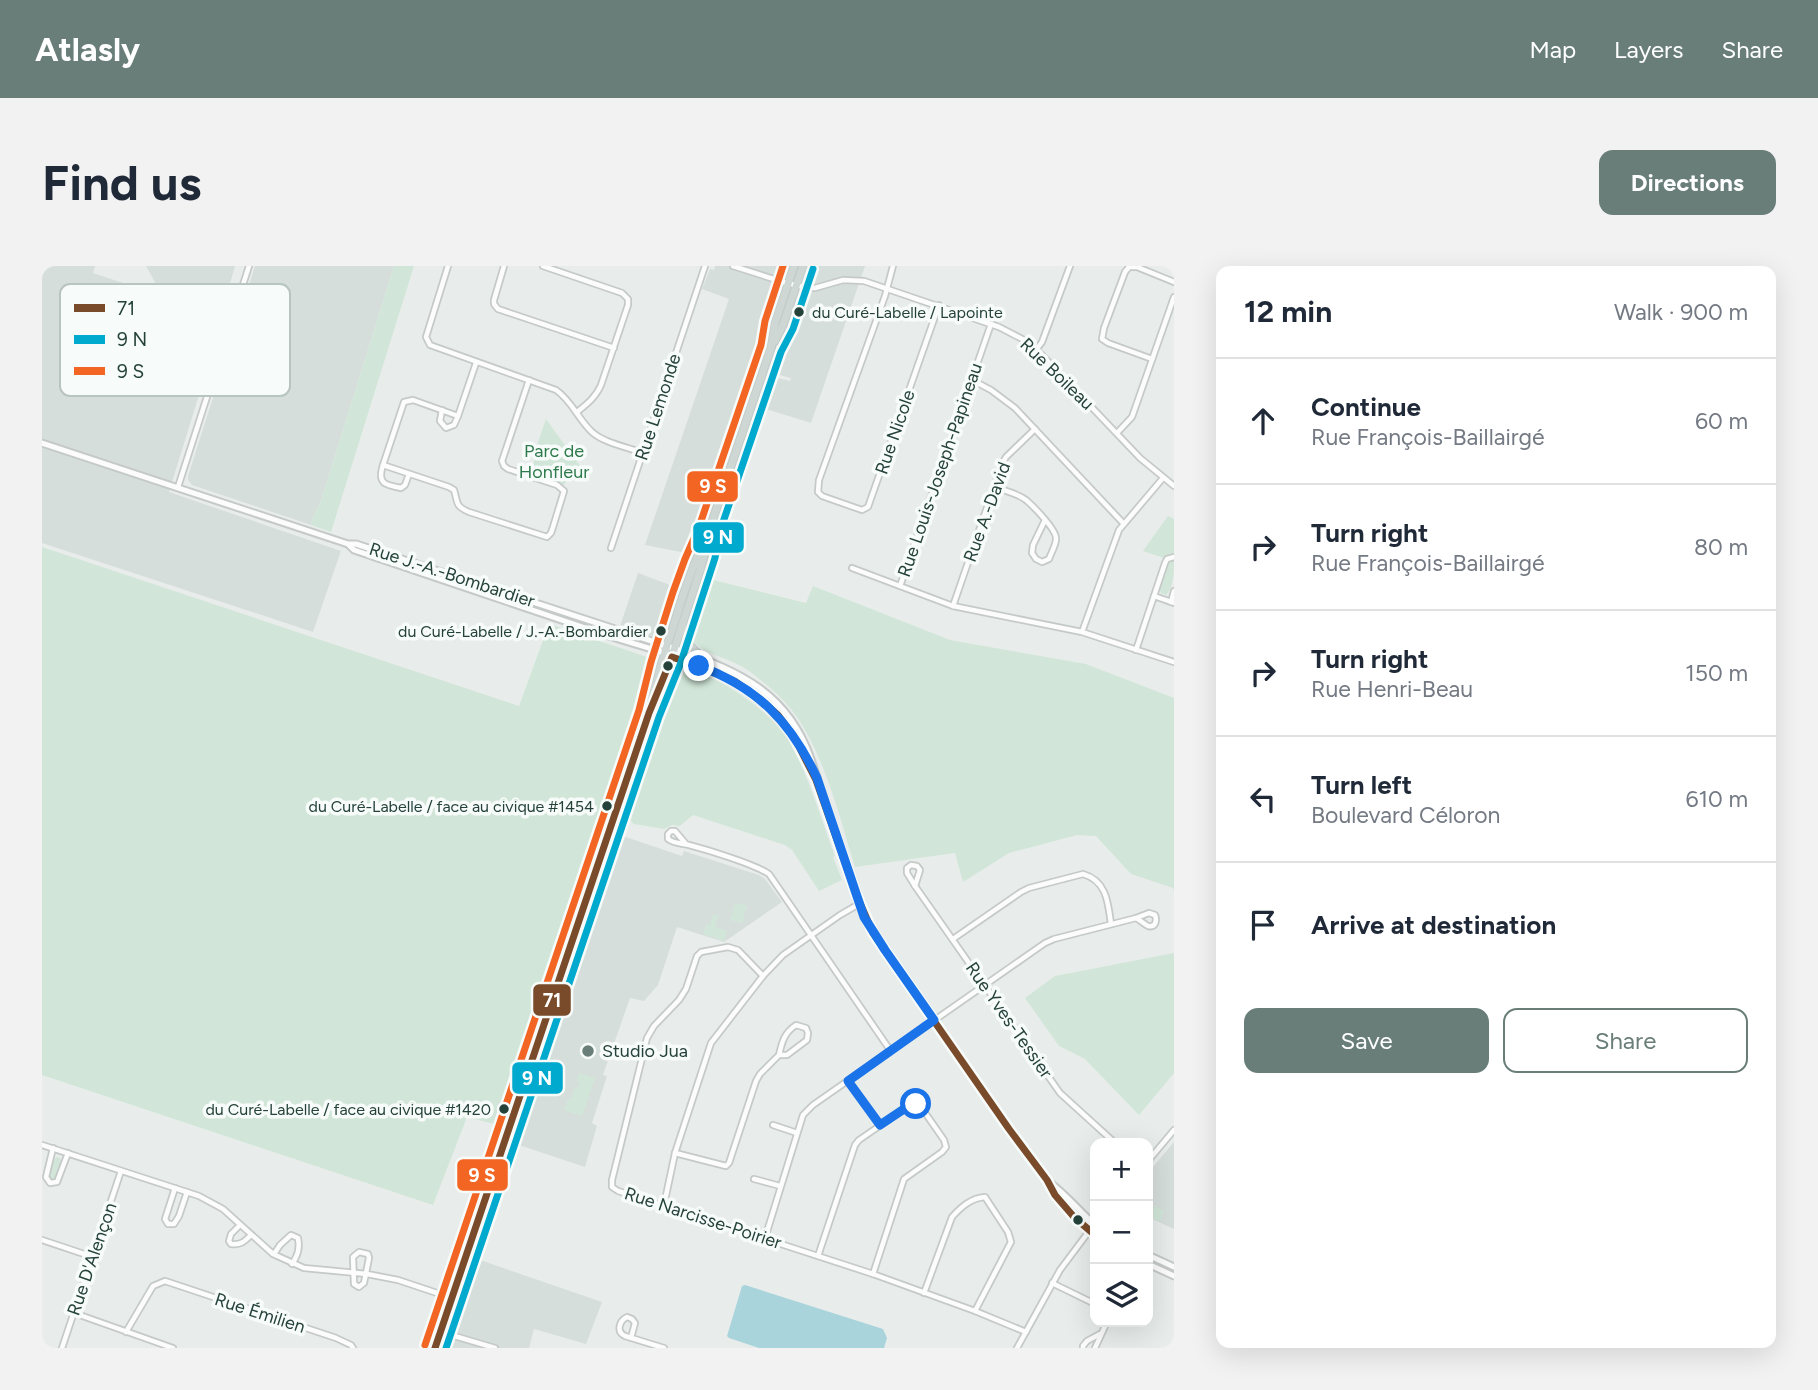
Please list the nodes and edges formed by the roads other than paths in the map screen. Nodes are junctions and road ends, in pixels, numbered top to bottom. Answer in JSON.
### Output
{"nodes":[{"id":1,"x":249,"y":266,"type":"edge"},
{"id":2,"x":447,"y":266,"type":"edge"},
{"id":3,"x":504,"y":266,"type":"edge"},
{"id":4,"x":543,"y":266,"type":"edge"},
{"id":5,"x":705,"y":266,"type":"edge"},
{"id":6,"x":733,"y":266,"type":"edge"},
{"id":7,"x":794,"y":266,"type":"edge"},
{"id":8,"x":803,"y":266,"type":"edge"},
{"id":9,"x":893,"y":266,"type":"edge"},
{"id":10,"x":1070,"y":266,"type":"edge"},
{"id":11,"x":1174,"y":282,"type":"edge"},
{"id":12,"x":243,"y":284,"type":"edge"},
{"id":13,"x":792,"y":284,"type":"junction"},
{"id":14,"x":886,"y":288,"type":"junction"},
{"id":15,"x":1174,"y":298,"type":"edge"},
{"id":16,"x":939,"y":305,"type":"junction"},
{"id":17,"x":991,"y":324,"type":"junction"},
{"id":18,"x":614,"y":348,"type":"junction"},
{"id":19,"x":1036,"y":350,"type":"junction"},
{"id":20,"x":1152,"y":359,"type":"junction"},
{"id":21,"x":476,"y":363,"type":"junction"},
{"id":22,"x":529,"y":380,"type":"junction"},
{"id":23,"x":972,"y":380,"type":"junction"},
{"id":24,"x":207,"y":396,"type":"edge"},
{"id":25,"x":442,"y":410,"type":"junction"},
{"id":26,"x":577,"y":411,"type":"junction"},
{"id":27,"x":458,"y":416,"type":"junction"},
{"id":28,"x":1035,"y":429,"type":"junction"},
{"id":29,"x":1117,"y":433,"type":"junction"},
{"id":30,"x":42,"y":443,"type":"edge"},
{"id":31,"x":643,"y":453,"type":"junction"},
{"id":32,"x":383,"y":465,"type":"junction"},
{"id":33,"x":409,"y":474,"type":"junction"},
{"id":34,"x":1163,"y":478,"type":"junction"},
{"id":35,"x":1174,"y":486,"type":"edge"},
{"id":36,"x":995,"y":487,"type":"junction"},
{"id":37,"x":178,"y":488,"type":"junction"},
{"id":38,"x":1045,"y":520,"type":"junction"},
{"id":39,"x":1123,"y":523,"type":"junction"},
{"id":40,"x":709,"y":531,"type":"junction"},
{"id":41,"x":611,"y":548,"type":"dead end"},
{"id":42,"x":1174,"y":557,"type":"edge"},
{"id":43,"x":852,"y":568,"type":"dead end"},
{"id":44,"x":900,"y":586,"type":"junction"},
{"id":45,"x":1174,"y":591,"type":"edge"},
{"id":46,"x":1154,"y":597,"type":"junction"},
{"id":47,"x":1172,"y":602,"type":"edge"},
{"id":48,"x":953,"y":606,"type":"junction"},
{"id":49,"x":683,"y":623,"type":"junction"},
{"id":50,"x":1082,"y":632,"type":"junction"},
{"id":51,"x":1136,"y":650,"type":"junction"},
{"id":52,"x":669,"y":651,"type":"junction"},
{"id":53,"x":702,"y":658,"type":"junction"},
{"id":54,"x":1174,"y":662,"type":"edge"},
{"id":55,"x":817,"y":778,"type":"junction"},
{"id":56,"x":686,"y":844,"type":"dead end"},
{"id":57,"x":915,"y":886,"type":"dead end"},
{"id":58,"x":859,"y":904,"type":"junction"},
{"id":59,"x":1136,"y":918,"type":"dead end"},
{"id":60,"x":1111,"y":924,"type":"junction"},
{"id":61,"x":811,"y":935,"type":"junction"},
{"id":62,"x":953,"y":939,"type":"junction"},
{"id":63,"x":763,"y":976,"type":"junction"},
{"id":64,"x":985,"y":985,"type":"junction"},
{"id":65,"x":934,"y":1020,"type":"junction"},
{"id":66,"x":891,"y":1050,"type":"junction"},
{"id":67,"x":779,"y":1055,"type":"junction"},
{"id":68,"x":848,"y":1081,"type":"junction"},
{"id":69,"x":773,"y":1125,"type":"dead end"},
{"id":70,"x":880,"y":1125,"type":"junction"},
{"id":71,"x":1174,"y":1130,"type":"edge"},
{"id":72,"x":797,"y":1133,"type":"junction"},
{"id":73,"x":1110,"y":1138,"type":"edge"},
{"id":74,"x":42,"y":1145,"type":"edge"},
{"id":75,"x":53,"y":1149,"type":"junction"},
{"id":76,"x":68,"y":1153,"type":"junction"},
{"id":77,"x":675,"y":1153,"type":"junction"},
{"id":78,"x":1153,"y":1155,"type":"edge"},
{"id":79,"x":121,"y":1171,"type":"junction"},
{"id":80,"x":754,"y":1179,"type":"dead end"},
{"id":81,"x":1047,"y":1180,"type":"junction"},
{"id":82,"x":780,"y":1186,"type":"junction"},
{"id":83,"x":175,"y":1188,"type":"junction"},
{"id":84,"x":187,"y":1192,"type":"junction"},
{"id":85,"x":664,"y":1205,"type":"junction"},
{"id":86,"x":1090,"y":1220,"type":"edge"},
{"id":87,"x":240,"y":1225,"type":"junction"},
{"id":88,"x":1089,"y":1230,"type":"joint"},
{"id":89,"x":251,"y":1235,"type":"junction"},
{"id":90,"x":765,"y":1238,"type":"junction"},
{"id":91,"x":42,"y":1240,"type":"edge"},
{"id":92,"x":273,"y":1254,"type":"junction"},
{"id":93,"x":93,"y":1256,"type":"junction"},
{"id":94,"x":818,"y":1256,"type":"junction"},
{"id":95,"x":1153,"y":1257,"type":"edge"},
{"id":96,"x":292,"y":1264,"type":"junction"},
{"id":97,"x":1153,"y":1266,"type":"edge"},
{"id":98,"x":1174,"y":1267,"type":"edge"},
{"id":99,"x":354,"y":1273,"type":"junction"},
{"id":100,"x":368,"y":1274,"type":"junction"},
{"id":101,"x":873,"y":1274,"type":"junction"},
{"id":102,"x":1174,"y":1276,"type":"edge"},
{"id":103,"x":1052,"y":1283,"type":"junction"},
{"id":104,"x":924,"y":1293,"type":"junction"},
{"id":105,"x":452,"y":1298,"type":"junction"},
{"id":106,"x":1090,"y":1302,"type":"edge"},
{"id":107,"x":975,"y":1311,"type":"junction"},
{"id":108,"x":74,"y":1313,"type":"junction"},
{"id":109,"x":1104,"y":1327,"type":"edge"},
{"id":110,"x":126,"y":1332,"type":"junction"},
{"id":111,"x":440,"y":1332,"type":"junction"},
{"id":112,"x":1026,"y":1332,"type":"junction"},
{"id":113,"x":1101,"y":1333,"type":"junction"},
{"id":114,"x":631,"y":1338,"type":"junction"},
{"id":115,"x":62,"y":1348,"type":"edge"},
{"id":116,"x":173,"y":1348,"type":"edge"},
{"id":117,"x":354,"y":1348,"type":"edge"},
{"id":118,"x":435,"y":1348,"type":"edge"},
{"id":119,"x":495,"y":1348,"type":"edge"},
{"id":120,"x":664,"y":1348,"type":"edge"},
{"id":121,"x":1017,"y":1348,"type":"edge"},
{"id":122,"x":1083,"y":1348,"type":"edge"},
{"id":123,"x":1095,"y":1348,"type":"edge"}],
"edges":[{"from":1,"to":12,"type":"street"},
{"from":2,"to":21,"type":"street"},
{"from":3,"to":18,"type":"street"},
{"from":4,"to":18,"type":"street"},
{"from":5,"to":31,"type":"street","name":"Rue Lemonde"},
{"from":6,"to":13,"type":"street","name":"Rue Boileau"},
{"from":7,"to":13,"type":"main road"},
{"from":8,"to":13,"type":"main road"},
{"from":9,"to":14,"type":"street"},
{"from":10,"to":19,"type":"street"},
{"from":11,"to":20,"type":"street"},
{"from":13,"to":14,"type":"street","name":"Rue Boileau"},
{"from":13,"to":40,"type":"main road"},
{"from":14,"to":16,"type":"street","name":"Rue Boileau"},
{"from":14,"to":16,"type":"street","name":"Rue Nicole"},
{"from":15,"to":20,"type":"street"},
{"from":16,"to":17,"type":"street","name":"Rue Boileau"},
{"from":17,"to":19,"type":"street","name":"Rue Boileau"},
{"from":17,"to":23,"type":"street","name":"Rue Louis-Joseph-Papineau"},
{"from":18,"to":26,"type":"street"},
{"from":19,"to":29,"type":"street","name":"Rue Boileau"},
{"from":20,"to":29,"type":"street"},
{"from":21,"to":22,"type":"street"},
{"from":21,"to":27,"type":"street"},
{"from":22,"to":26,"type":"street"},
{"from":22,"to":33,"type":"street"},
{"from":23,"to":28,"type":"street"},
{"from":23,"to":44,"type":"street","name":"Rue Louis-Joseph-Papineau"},
{"from":24,"to":37,"type":"street"},
{"from":25,"to":27,"type":"street"},
{"from":25,"to":27,"type":"street"},
{"from":25,"to":32,"type":"street"},
{"from":26,"to":31,"type":"street"},
{"from":28,"to":36,"type":"street","name":"Rue A.-David"},
{"from":28,"to":39,"type":"street"},
{"from":29,"to":34,"type":"street","name":"Rue Boileau"},
{"from":30,"to":37,"type":"street","name":"Rue J.-A.-Bombardier"},
{"from":31,"to":41,"type":"street","name":"Rue Lemonde"},
{"from":32,"to":33,"type":"street"},
{"from":32,"to":33,"type":"street"},
{"from":34,"to":35,"type":"street","name":"Rue Boileau"},
{"from":34,"to":39,"type":"street"},
{"from":36,"to":38,"type":"street"},
{"from":36,"to":48,"type":"street","name":"Rue A.-David"},
{"from":37,"to":52,"type":"street","name":"Rue J.-A.-Bombardier"},
{"from":38,"to":38,"type":"street"},
{"from":39,"to":50,"type":"street"},
{"from":40,"to":49,"type":"main road"},
{"from":40,"to":52,"type":"main road"},
{"from":42,"to":46,"type":"street"},
{"from":43,"to":44,"type":"street"},
{"from":44,"to":48,"type":"street","name":"Rue Louis-Joseph-Papineau"},
{"from":45,"to":47,"type":"street"},
{"from":46,"to":47,"type":"street"},
{"from":46,"to":51,"type":"street"},
{"from":48,"to":50,"type":"street","name":"Rue Louis-Joseph-Papineau"},
{"from":49,"to":52,"type":"main road"},
{"from":49,"to":53,"type":"main road"},
{"from":50,"to":51,"type":"street","name":"Rue Louis-Joseph-Papineau"},
{"from":51,"to":54,"type":"street","name":"Rue Louis-Joseph-Papineau"},
{"from":52,"to":53,"type":"street"},
{"from":52,"to":55,"type":"street"},
{"from":52,"to":105,"type":"main road"},
{"from":53,"to":55,"type":"street"},
{"from":55,"to":58,"type":"street"},
{"from":56,"to":61,"type":"street"},
{"from":57,"to":62,"type":"street","name":"Rue Yves-Tessier"},
{"from":58,"to":61,"type":"street"},
{"from":58,"to":65,"type":"street"},
{"from":59,"to":60,"type":"street"},
{"from":60,"to":62,"type":"street"},
{"from":60,"to":64,"type":"street"},
{"from":61,"to":63,"type":"street"},
{"from":61,"to":66,"type":"street"},
{"from":62,"to":64,"type":"street","name":"Rue Yves-Tessier"},
{"from":63,"to":77,"type":"street"},
{"from":63,"to":85,"type":"street","name":"Rue Narcisse-Poirier"},
{"from":64,"to":65,"type":"street"},
{"from":64,"to":73,"type":"street","name":"Rue Yves-Tessier"},
{"from":65,"to":66,"type":"street"},
{"from":65,"to":81,"type":"street"},
{"from":66,"to":68,"type":"street"},
{"from":67,"to":67,"type":"street"},
{"from":67,"to":77,"type":"street"},
{"from":68,"to":70,"type":"street"},
{"from":68,"to":72,"type":"street"},
{"from":69,"to":72,"type":"street"},
{"from":70,"to":94,"type":"street"},
{"from":70,"to":101,"type":"street"},
{"from":71,"to":78,"type":"street"},
{"from":72,"to":82,"type":"street"},
{"from":74,"to":75,"type":"street"},
{"from":75,"to":76,"type":"street"},
{"from":75,"to":76,"type":"street"},
{"from":76,"to":79,"type":"street"},
{"from":77,"to":85,"type":"street"},
{"from":79,"to":83,"type":"street"},
{"from":79,"to":93,"type":"street","name":"Rue D'Alençon"},
{"from":80,"to":82,"type":"street"},
{"from":81,"to":86,"type":"street"},
{"from":81,"to":88,"type":"street"},
{"from":82,"to":90,"type":"street"},
{"from":83,"to":84,"type":"street"},
{"from":83,"to":84,"type":"street"},
{"from":84,"to":87,"type":"street"},
{"from":85,"to":90,"type":"street","name":"Rue Narcisse-Poirier"},
{"from":87,"to":89,"type":"street"},
{"from":87,"to":89,"type":"street"},
{"from":88,"to":103,"type":"street"},
{"from":89,"to":92,"type":"street"},
{"from":90,"to":94,"type":"street","name":"Rue Narcisse-Poirier"},
{"from":91,"to":93,"type":"street"},
{"from":92,"to":96,"type":"street"},
{"from":92,"to":96,"type":"street"},
{"from":93,"to":108,"type":"street","name":"Rue D'Alençon"},
{"from":94,"to":101,"type":"street","name":"Rue Narcisse-Poirier"},
{"from":95,"to":98,"type":"street"},
{"from":96,"to":99,"type":"street"},
{"from":97,"to":102,"type":"street"},
{"from":99,"to":100,"type":"street"},
{"from":99,"to":100,"type":"street"},
{"from":99,"to":100,"type":"street"},
{"from":100,"to":105,"type":"street"},
{"from":101,"to":104,"type":"street","name":"Rue Narcisse-Poirier"},
{"from":103,"to":106,"type":"street"},
{"from":103,"to":112,"type":"street"},
{"from":104,"to":107,"type":"street","name":"Rue Narcisse-Poirier"},
{"from":104,"to":107,"type":"street"},
{"from":105,"to":111,"type":"main road"},
{"from":107,"to":112,"type":"street","name":"Rue Narcisse-Poirier"},
{"from":108,"to":110,"type":"street"},
{"from":108,"to":115,"type":"street","name":"Rue D'Alençon"},
{"from":109,"to":113,"type":"street"},
{"from":110,"to":116,"type":"street"},
{"from":110,"to":117,"type":"street","name":"Rue Émilien"},
{"from":111,"to":118,"type":"main road"},
{"from":111,"to":119,"type":"street"},
{"from":112,"to":121,"type":"street"},
{"from":113,"to":122,"type":"street"},
{"from":113,"to":123,"type":"street"},
{"from":114,"to":114,"type":"street"},
{"from":114,"to":120,"type":"street"}]}
